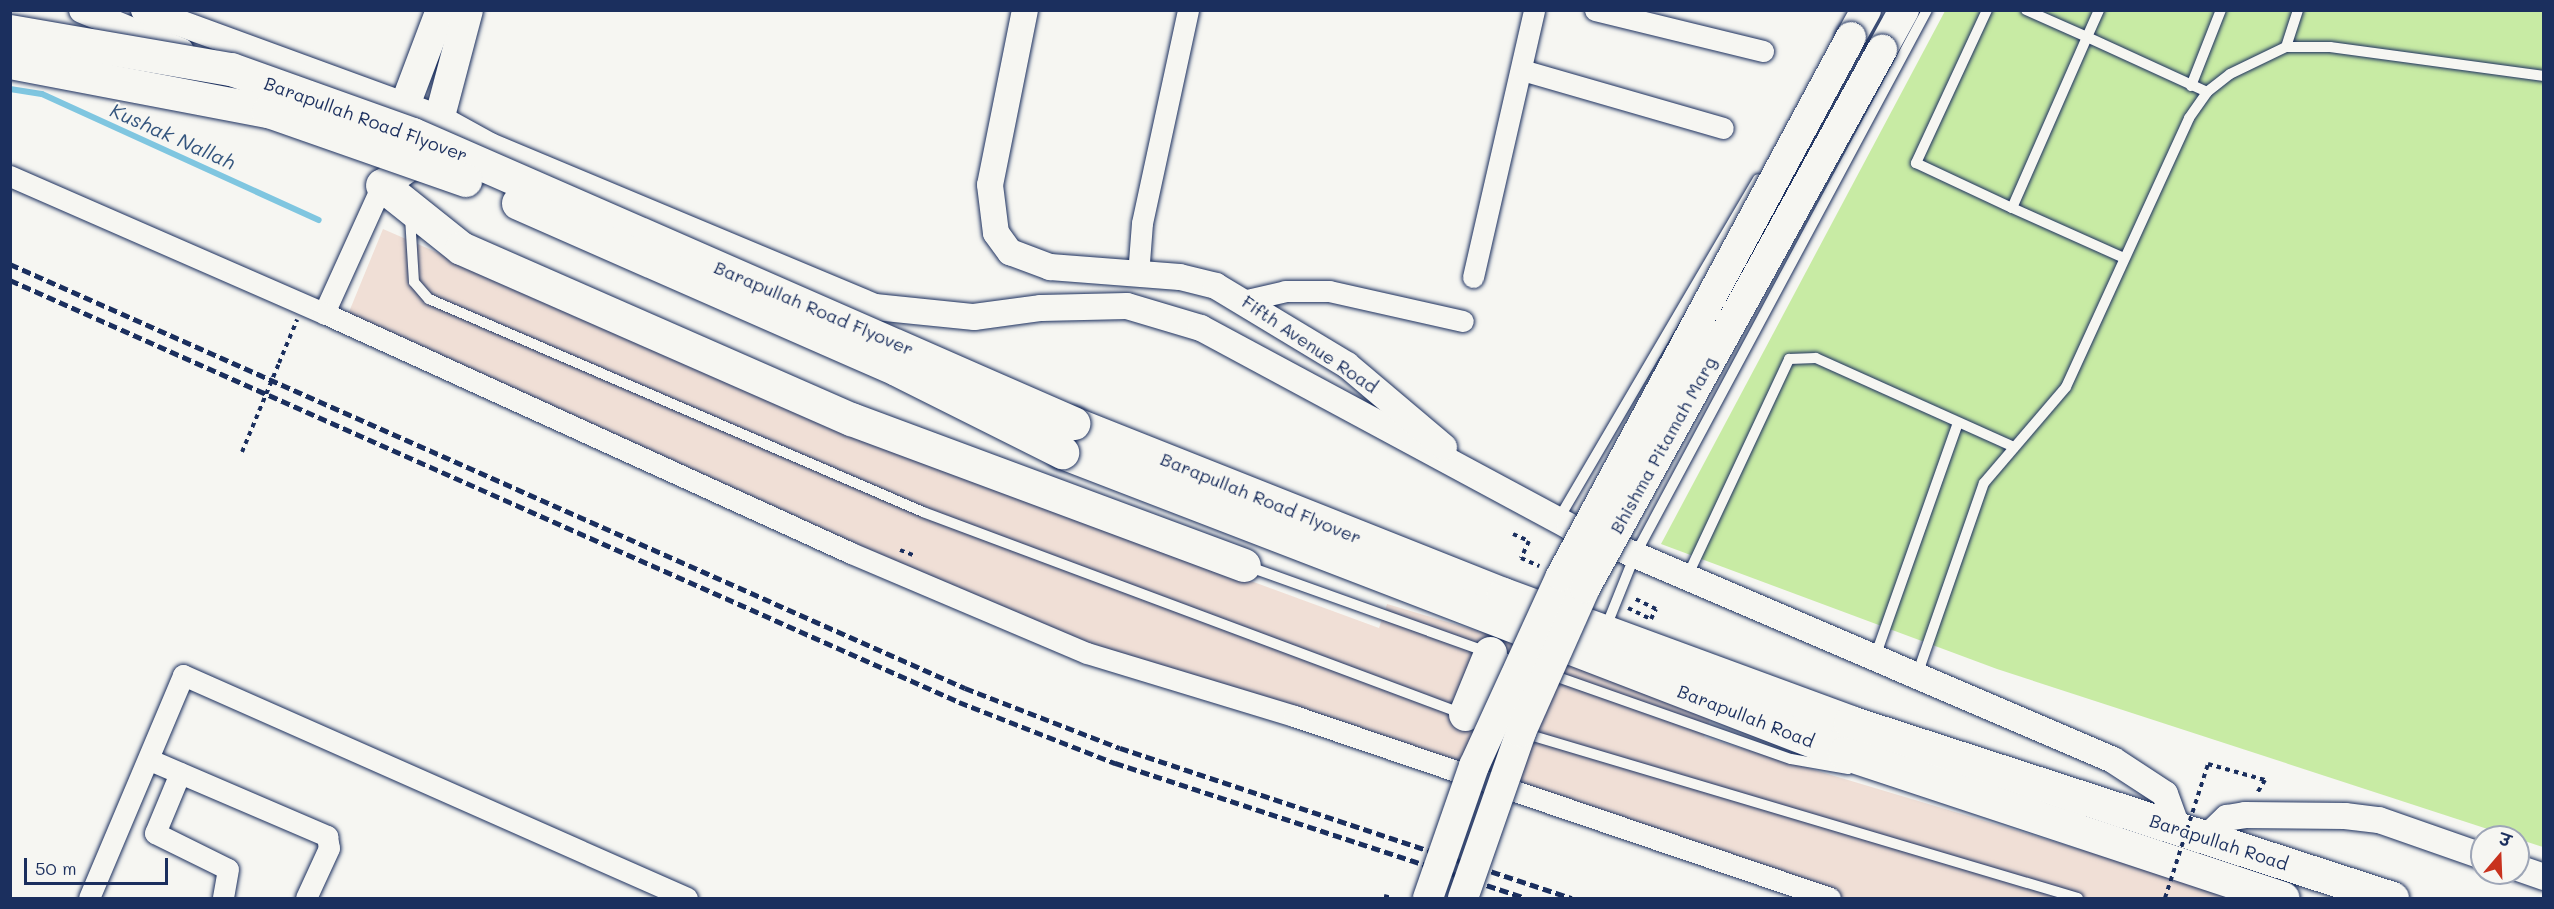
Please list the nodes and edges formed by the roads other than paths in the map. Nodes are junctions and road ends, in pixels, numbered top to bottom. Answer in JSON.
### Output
{"nodes":[{"id":1,"x":82,"y":10,"type":"edge"},
{"id":2,"x":144,"y":10,"type":"edge"},
{"id":3,"x":441,"y":10,"type":"edge"},
{"id":4,"x":468,"y":10,"type":"edge"},
{"id":5,"x":1025,"y":10,"type":"edge"},
{"id":6,"x":1188,"y":10,"type":"edge"},
{"id":7,"x":1534,"y":10,"type":"edge"},
{"id":8,"x":1595,"y":10,"type":"edge"},
{"id":9,"x":1866,"y":10,"type":"edge"},
{"id":10,"x":1904,"y":10,"type":"edge"},
{"id":11,"x":1927,"y":10,"type":"edge"},
{"id":12,"x":1987,"y":10,"type":"edge"},
{"id":13,"x":2026,"y":10,"type":"edge"},
{"id":14,"x":2099,"y":10,"type":"edge"},
{"id":15,"x":2221,"y":10,"type":"edge"},
{"id":16,"x":2298,"y":10,"type":"edge"},
{"id":17,"x":10,"y":31,"type":"edge"},
{"id":18,"x":1851,"y":37,"type":"junction"},
{"id":19,"x":2086,"y":37,"type":"junction"},
{"id":20,"x":2286,"y":47,"type":"junction"},
{"id":21,"x":1763,"y":51,"type":"dead end"},
{"id":22,"x":10,"y":62,"type":"edge"},
{"id":23,"x":1522,"y":70,"type":"junction"},
{"id":24,"x":2544,"y":76,"type":"edge"},
{"id":25,"x":2191,"y":86,"type":"junction"},
{"id":26,"x":2207,"y":92,"type":"junction"},
{"id":27,"x":403,"y":108,"type":"junction"},
{"id":28,"x":439,"y":118,"type":"junction"},
{"id":29,"x":1723,"y":128,"type":"dead end"},
{"id":30,"x":390,"y":136,"type":"junction"},
{"id":31,"x":429,"y":146,"type":"junction"},
{"id":32,"x":490,"y":146,"type":"junction"},
{"id":33,"x":10,"y":176,"type":"edge"},
{"id":34,"x":382,"y":185,"type":"junction"},
{"id":35,"x":410,"y":207,"type":"junction"},
{"id":36,"x":2012,"y":208,"type":"junction"},
{"id":37,"x":2124,"y":258,"type":"junction"},
{"id":38,"x":1138,"y":275,"type":"junction"},
{"id":39,"x":1473,"y":277,"type":"dead end"},
{"id":40,"x":1247,"y":300,"type":"junction"},
{"id":41,"x":324,"y":313,"type":"junction"},
{"id":42,"x":1463,"y":321,"type":"dead end"},
{"id":43,"x":1958,"y":423,"type":"junction"},
{"id":44,"x":1068,"y":437,"type":"junction"},
{"id":45,"x":2014,"y":447,"type":"junction"},
{"id":46,"x":1475,"y":475,"type":"junction"},
{"id":47,"x":1139,"y":482,"type":"junction"},
{"id":48,"x":1218,"y":512,"type":"junction"},
{"id":49,"x":1123,"y":519,"type":"junction"},
{"id":50,"x":1558,"y":520,"type":"junction"},
{"id":51,"x":1202,"y":549,"type":"junction"},
{"id":52,"x":1635,"y":555,"type":"junction"},
{"id":53,"x":1244,"y":565,"type":"joint"},
{"id":54,"x":1687,"y":577,"type":"junction"},
{"id":55,"x":1604,"y":631,"type":"junction"},
{"id":56,"x":1490,"y":653,"type":"junction"},
{"id":57,"x":1875,"y":657,"type":"junction"},
{"id":58,"x":1917,"y":675,"type":"junction"},
{"id":59,"x":1465,"y":714,"type":"junction"},
{"id":60,"x":150,"y":760,"type":"junction"},
{"id":61,"x":180,"y":773,"type":"junction"},
{"id":62,"x":1951,"y":789,"type":"junction"},
{"id":63,"x":123,"y":818,"type":"junction"},
{"id":64,"x":154,"y":832,"type":"junction"},
{"id":65,"x":2192,"y":833,"type":"junction"},
{"id":66,"x":2470,"y":852,"type":"edge"},
{"id":67,"x":88,"y":898,"type":"edge"},
{"id":68,"x":223,"y":898,"type":"edge"},
{"id":69,"x":306,"y":898,"type":"edge"},
{"id":70,"x":687,"y":898,"type":"edge"},
{"id":71,"x":1428,"y":898,"type":"edge"},
{"id":72,"x":1463,"y":898,"type":"edge"},
{"id":73,"x":1830,"y":898,"type":"edge"},
{"id":74,"x":2078,"y":898,"type":"edge"},
{"id":75,"x":2283,"y":898,"type":"edge"},
{"id":76,"x":2392,"y":898,"type":"edge"}],
"edges":[{"from":1,"to":30,"type":"street"},
{"from":2,"to":27,"type":"street"},
{"from":3,"to":27,"type":"main road"},
{"from":4,"to":28,"type":"main road"},
{"from":5,"to":38,"type":"street","name":"Fifth Avenue Road"},
{"from":6,"to":38,"type":"street"},
{"from":7,"to":23,"type":"street"},
{"from":8,"to":21,"type":"street"},
{"from":9,"to":18,"type":"main road","name":"Bhishma Pitamah Marg"},
{"from":10,"to":72,"type":"main road","name":"Bhishma Pitamah Marg","bridge":true},
{"from":11,"to":52,"type":"lane"},
{"from":12,"to":36,"type":"lane"},
{"from":13,"to":19,"type":"lane"},
{"from":14,"to":19,"type":"lane"},
{"from":15,"to":25,"type":"lane"},
{"from":16,"to":20,"type":"lane"},
{"from":17,"to":44,"type":"highway","name":"Barapullah Road Flyover","bridge":true},
{"from":18,"to":50,"type":"lane"},
{"from":18,"to":71,"type":"main road","name":"Bhishma Pitamah Marg","bridge":true},
{"from":19,"to":25,"type":"lane"},
{"from":19,"to":36,"type":"lane"},
{"from":20,"to":24,"type":"lane"},
{"from":20,"to":26,"type":"lane"},
{"from":22,"to":44,"type":"highway","name":"Barapullah Road Flyover","bridge":true},
{"from":23,"to":29,"type":"street"},
{"from":23,"to":39,"type":"street"},
{"from":25,"to":26,"type":"lane"},
{"from":26,"to":37,"type":"lane"},
{"from":27,"to":28,"type":"street"},
{"from":27,"to":30,"type":"main road"},
{"from":28,"to":31,"type":"main road"},
{"from":28,"to":32,"type":"street"},
{"from":30,"to":31,"type":"street"},
{"from":30,"to":34,"type":"main road"},
{"from":31,"to":32,"type":"street"},
{"from":31,"to":34,"type":"main road"},
{"from":32,"to":46,"type":"street"},
{"from":33,"to":41,"type":"street"},
{"from":34,"to":35,"type":"highway"},
{"from":34,"to":41,"type":"street"},
{"from":35,"to":49,"type":"highway"},
{"from":35,"to":59,"type":"lane"},
{"from":36,"to":37,"type":"lane"},
{"from":37,"to":45,"type":"lane"},
{"from":38,"to":40,"type":"street","name":"Fifth Avenue Road"},
{"from":40,"to":42,"type":"street"},
{"from":40,"to":46,"type":"street","name":"Fifth Avenue Road"},
{"from":41,"to":73,"type":"street"},
{"from":43,"to":45,"type":"lane"},
{"from":43,"to":54,"type":"lane"},
{"from":43,"to":57,"type":"lane"},
{"from":44,"to":47,"type":"highway","name":"Barapullah Road Flyover"},
{"from":44,"to":55,"type":"highway","name":"Barapullah Road Flyover"},
{"from":45,"to":58,"type":"lane"},
{"from":46,"to":50,"type":"street"},
{"from":47,"to":48,"type":"highway","name":"Barapullah Road Flyover"},
{"from":47,"to":49,"type":"highway"},
{"from":48,"to":51,"type":"highway"},
{"from":48,"to":62,"type":"highway","name":"Barapullah Road"},
{"from":49,"to":51,"type":"highway"},
{"from":50,"to":52,"type":"street"},
{"from":51,"to":53,"type":"highway"},
{"from":52,"to":54,"type":"street"},
{"from":52,"to":55,"type":"lane"},
{"from":53,"to":56,"type":"lane"},
{"from":54,"to":57,"type":"street"},
{"from":55,"to":65,"type":"highway","name":"Barapullah Road"},
{"from":56,"to":59,"type":"highway"},
{"from":56,"to":62,"type":"lane"},
{"from":57,"to":58,"type":"street"},
{"from":58,"to":65,"type":"street"},
{"from":59,"to":74,"type":"lane"},
{"from":60,"to":61,"type":"street"},
{"from":60,"to":63,"type":"street"},
{"from":60,"to":70,"type":"street"},
{"from":61,"to":64,"type":"street"},
{"from":61,"to":69,"type":"street"},
{"from":62,"to":75,"type":"highway","name":"Barapullah Road"},
{"from":63,"to":64,"type":"street"},
{"from":63,"to":67,"type":"street"},
{"from":64,"to":68,"type":"street"},
{"from":65,"to":66,"type":"street"},
{"from":65,"to":76,"type":"highway","name":"Barapullah Road"}]}
